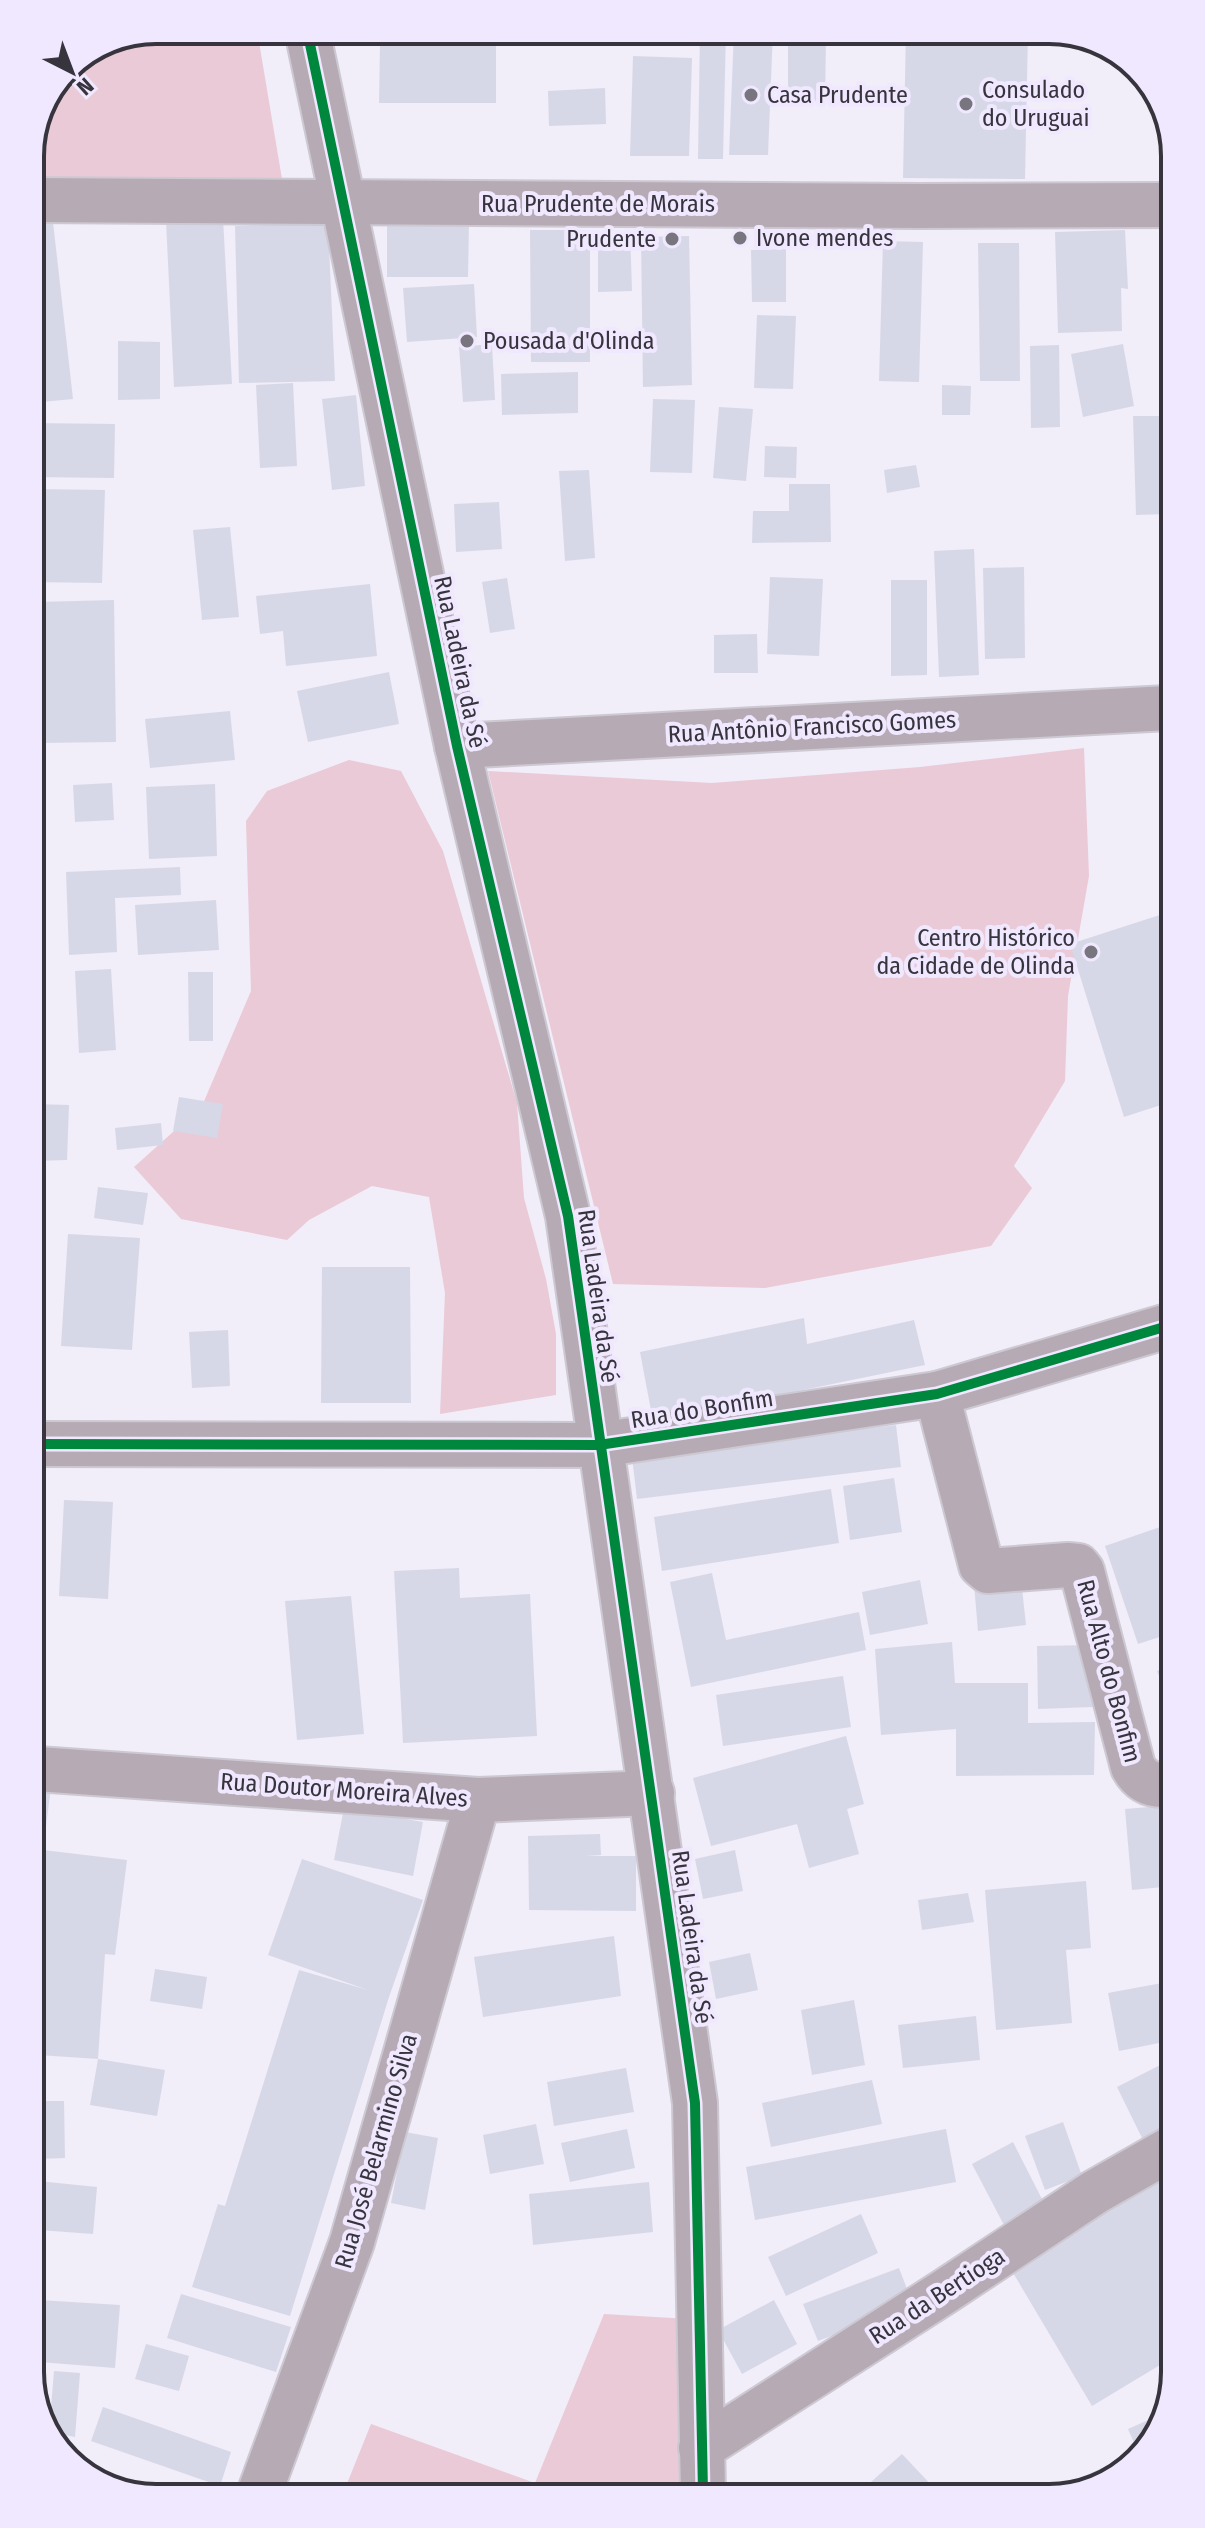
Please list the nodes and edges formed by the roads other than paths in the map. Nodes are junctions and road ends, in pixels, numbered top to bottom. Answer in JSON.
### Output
{"nodes":[{"id":1,"x":310,"y":44,"type":"edge"},
{"id":2,"x":44,"y":200,"type":"edge"},
{"id":3,"x":342,"y":202,"type":"junction"},
{"id":4,"x":1161,"y":205,"type":"edge"},
{"id":5,"x":1161,"y":708,"type":"edge"},
{"id":6,"x":457,"y":746,"type":"junction"},
{"id":7,"x":1161,"y":1328,"type":"edge"},
{"id":8,"x":937,"y":1394,"type":"junction"},
{"id":9,"x":44,"y":1444,"type":"edge"},
{"id":10,"x":599,"y":1445,"type":"junction"},
{"id":11,"x":44,"y":1769,"type":"edge"},
{"id":12,"x":1161,"y":1784,"type":"edge"},
{"id":13,"x":652,"y":1793,"type":"junction"},
{"id":14,"x":478,"y":1800,"type":"junction"},
{"id":15,"x":1161,"y":2154,"type":"edge"},
{"id":16,"x":701,"y":2448,"type":"junction"},
{"id":17,"x":263,"y":2484,"type":"edge"},
{"id":18,"x":703,"y":2484,"type":"edge"}],
"edges":[{"from":1,"to":3,"type":"street","name":"Rua Ladeira da Sé"},
{"from":2,"to":3,"type":"street","name":"Rua Prudente de Morais"},
{"from":3,"to":4,"type":"street","name":"Rua Prudente de Morais"},
{"from":3,"to":6,"type":"street","name":"Rua Ladeira da Sé"},
{"from":5,"to":6,"type":"street","name":"Rua Antônio Francisco Gomes"},
{"from":6,"to":10,"type":"street","name":"Rua Ladeira da Sé"},
{"from":7,"to":8,"type":"street","name":"Rua do Bonfim"},
{"from":8,"to":10,"type":"street","name":"Rua do Bonfim"},
{"from":8,"to":12,"type":"street","name":"Rua Alto do Bonfim"},
{"from":9,"to":10,"type":"street","name":"Rua do Bonfim"},
{"from":10,"to":13,"type":"street","name":"Rua Ladeira da Sé"},
{"from":11,"to":14,"type":"street","name":"Rua Doutor Moreira Alves"},
{"from":13,"to":14,"type":"street","name":"Rua Doutor Moreira Alves"},
{"from":13,"to":16,"type":"street","name":"Rua Ladeira da Sé"},
{"from":14,"to":17,"type":"street","name":"Rua José Belarmino Silva"},
{"from":15,"to":16,"type":"street","name":"Rua da Bertioga"},
{"from":16,"to":18,"type":"street","name":"Rua Ladeira da Sé"}]}
